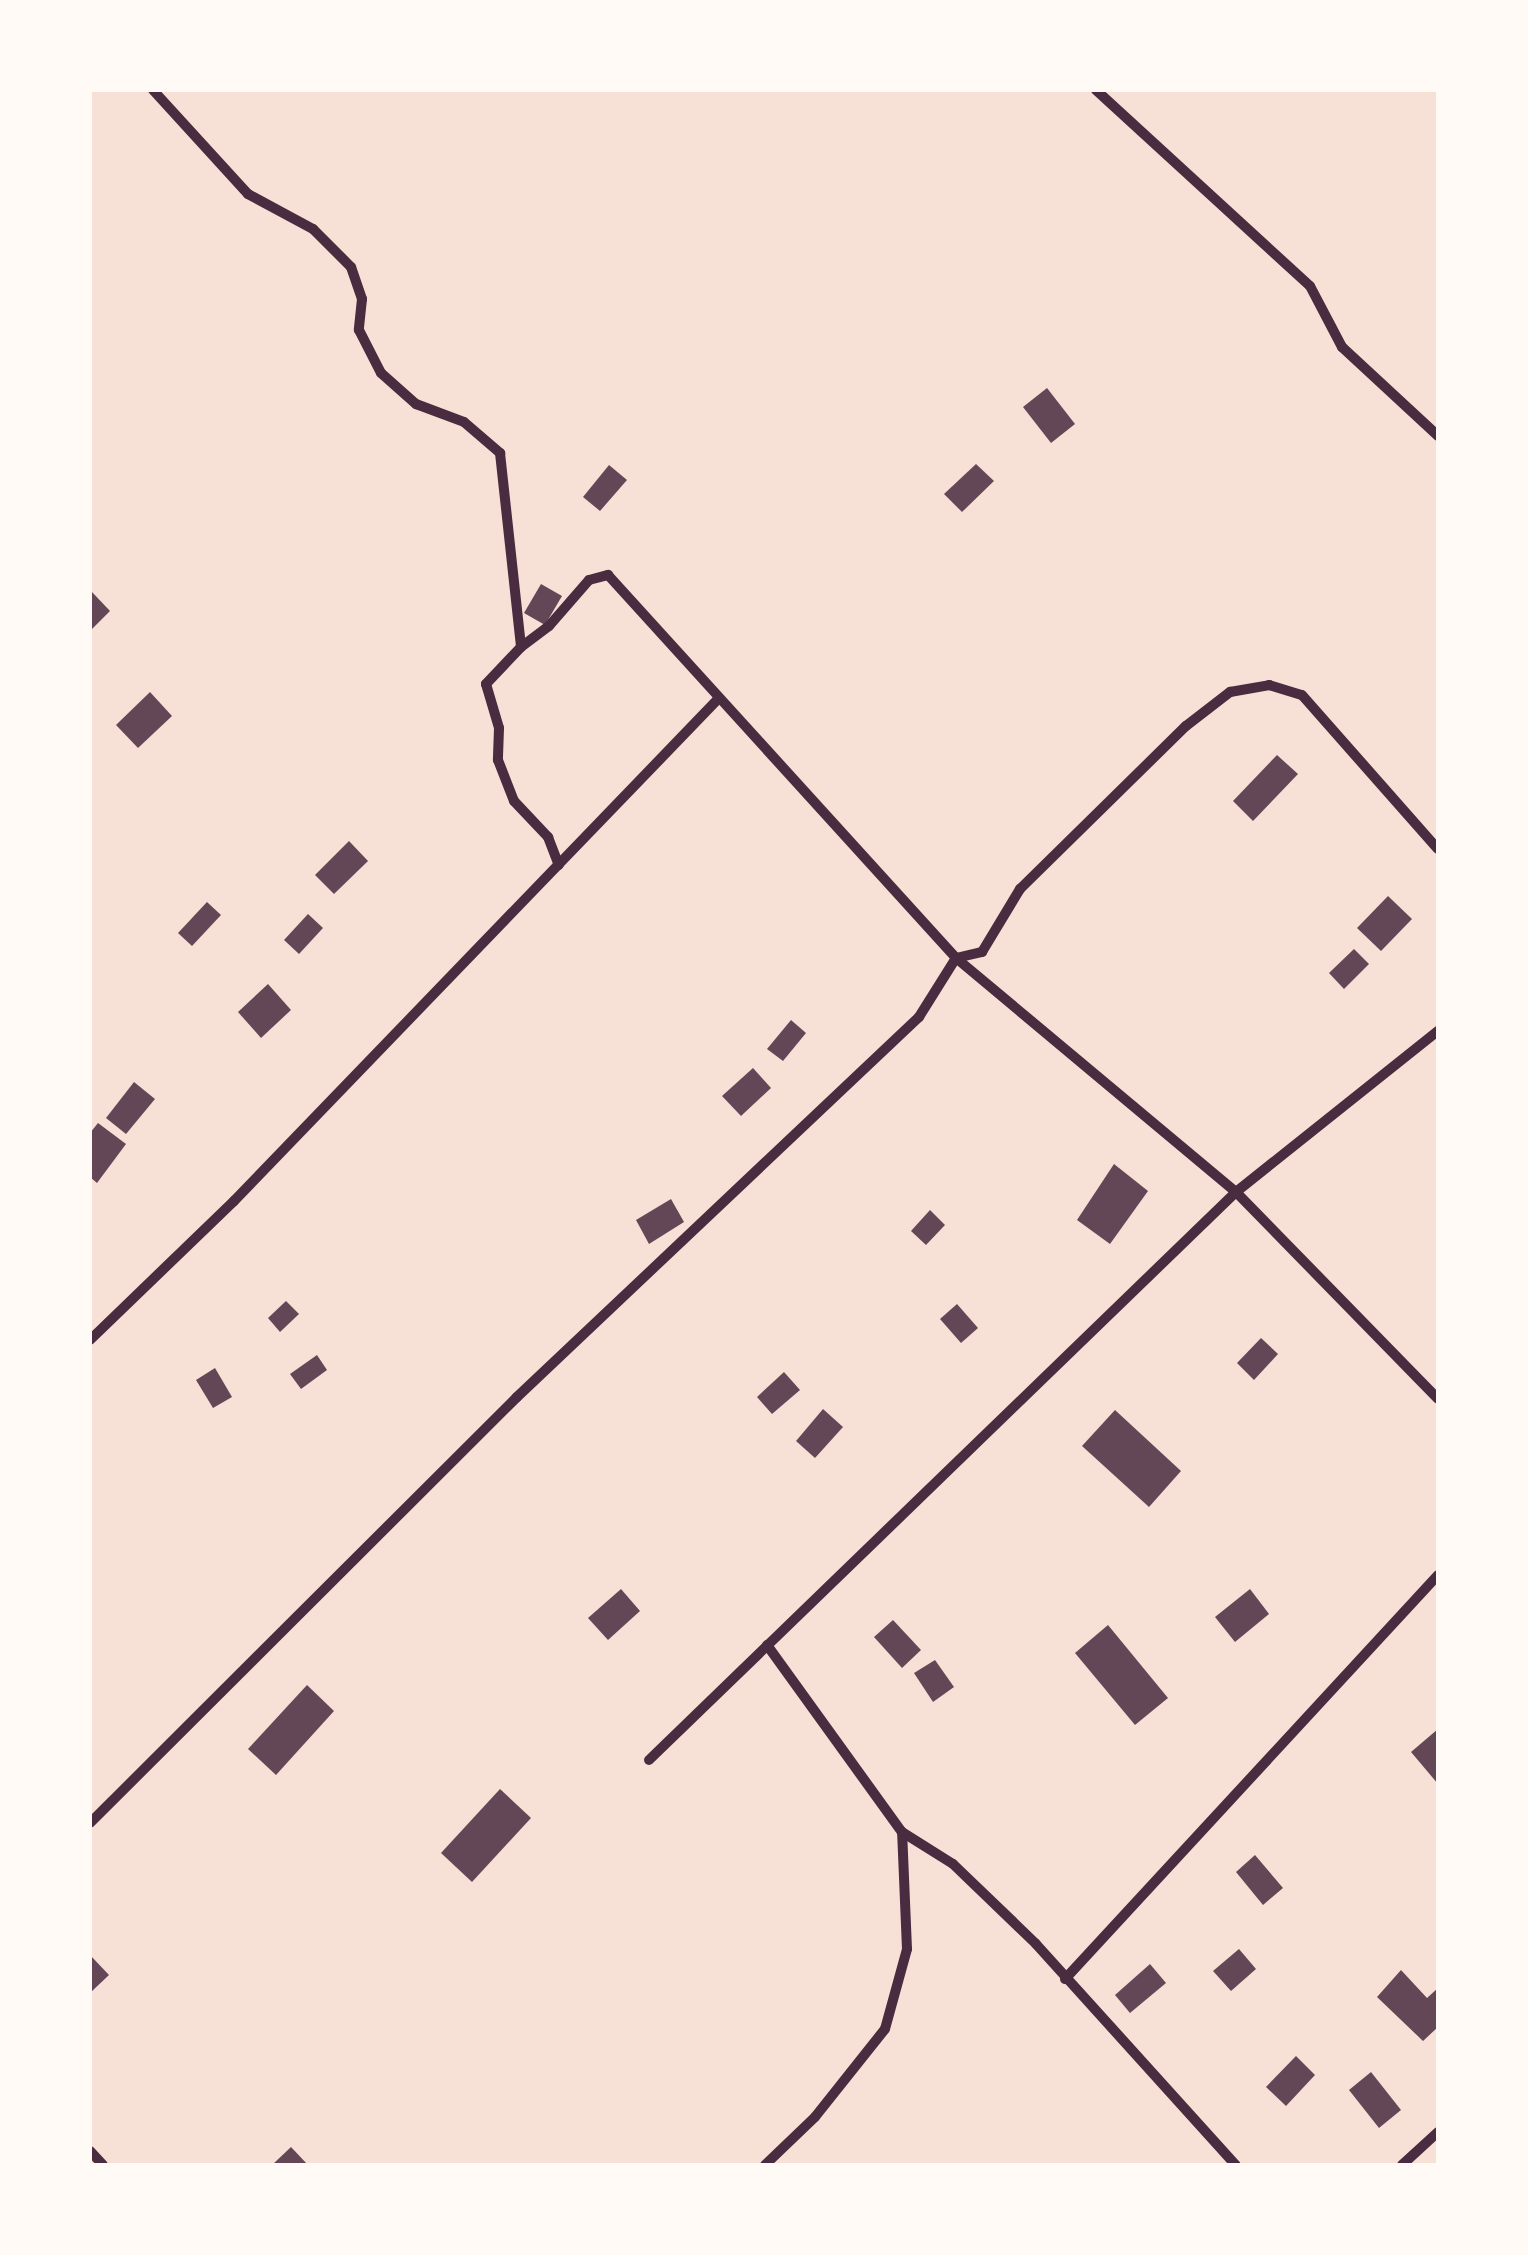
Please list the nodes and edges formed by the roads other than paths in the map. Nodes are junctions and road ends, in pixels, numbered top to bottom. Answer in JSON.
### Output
{"nodes":[{"id":1,"x":153,"y":90,"type":"edge"},
{"id":2,"x":1096,"y":90,"type":"edge"},
{"id":3,"x":1438,"y":436,"type":"edge"},
{"id":4,"x":521,"y":647,"type":"junction"},
{"id":5,"x":719,"y":698,"type":"junction"},
{"id":6,"x":1438,"y":849,"type":"edge"},
{"id":7,"x":559,"y":864,"type":"junction"},
{"id":8,"x":956,"y":958,"type":"junction"},
{"id":9,"x":1438,"y":1031,"type":"edge"},
{"id":10,"x":1236,"y":1192,"type":"junction"},
{"id":11,"x":90,"y":1340,"type":"edge"},
{"id":12,"x":1438,"y":1400,"type":"edge"},
{"id":13,"x":1438,"y":1576,"type":"edge"},
{"id":14,"x":767,"y":1645,"type":"junction"},
{"id":15,"x":649,"y":1760,"type":"dead end"},
{"id":16,"x":90,"y":1823,"type":"edge"},
{"id":17,"x":902,"y":1832,"type":"junction"},
{"id":18,"x":1065,"y":1979,"type":"junction"},
{"id":19,"x":1438,"y":2132,"type":"edge"},
{"id":20,"x":90,"y":2151,"type":"edge"},
{"id":21,"x":103,"y":2165,"type":"edge"},
{"id":22,"x":765,"y":2165,"type":"edge"},
{"id":23,"x":1236,"y":2165,"type":"edge"},
{"id":24,"x":1402,"y":2165,"type":"edge"}],
"edges":[{"from":1,"to":4,"type":"street"},
{"from":2,"to":3,"type":"street"},
{"from":4,"to":5,"type":"street"},
{"from":4,"to":7,"type":"street"},
{"from":5,"to":7,"type":"street"},
{"from":5,"to":8,"type":"street"},
{"from":6,"to":8,"type":"street"},
{"from":7,"to":11,"type":"street"},
{"from":8,"to":10,"type":"street"},
{"from":8,"to":16,"type":"street"},
{"from":9,"to":10,"type":"street"},
{"from":10,"to":12,"type":"street"},
{"from":10,"to":14,"type":"street"},
{"from":13,"to":18,"type":"street"},
{"from":14,"to":15,"type":"street"},
{"from":14,"to":17,"type":"street"},
{"from":17,"to":18,"type":"street"},
{"from":17,"to":22,"type":"street"},
{"from":18,"to":23,"type":"street"},
{"from":19,"to":24,"type":"street"},
{"from":20,"to":21,"type":"street"}]}
